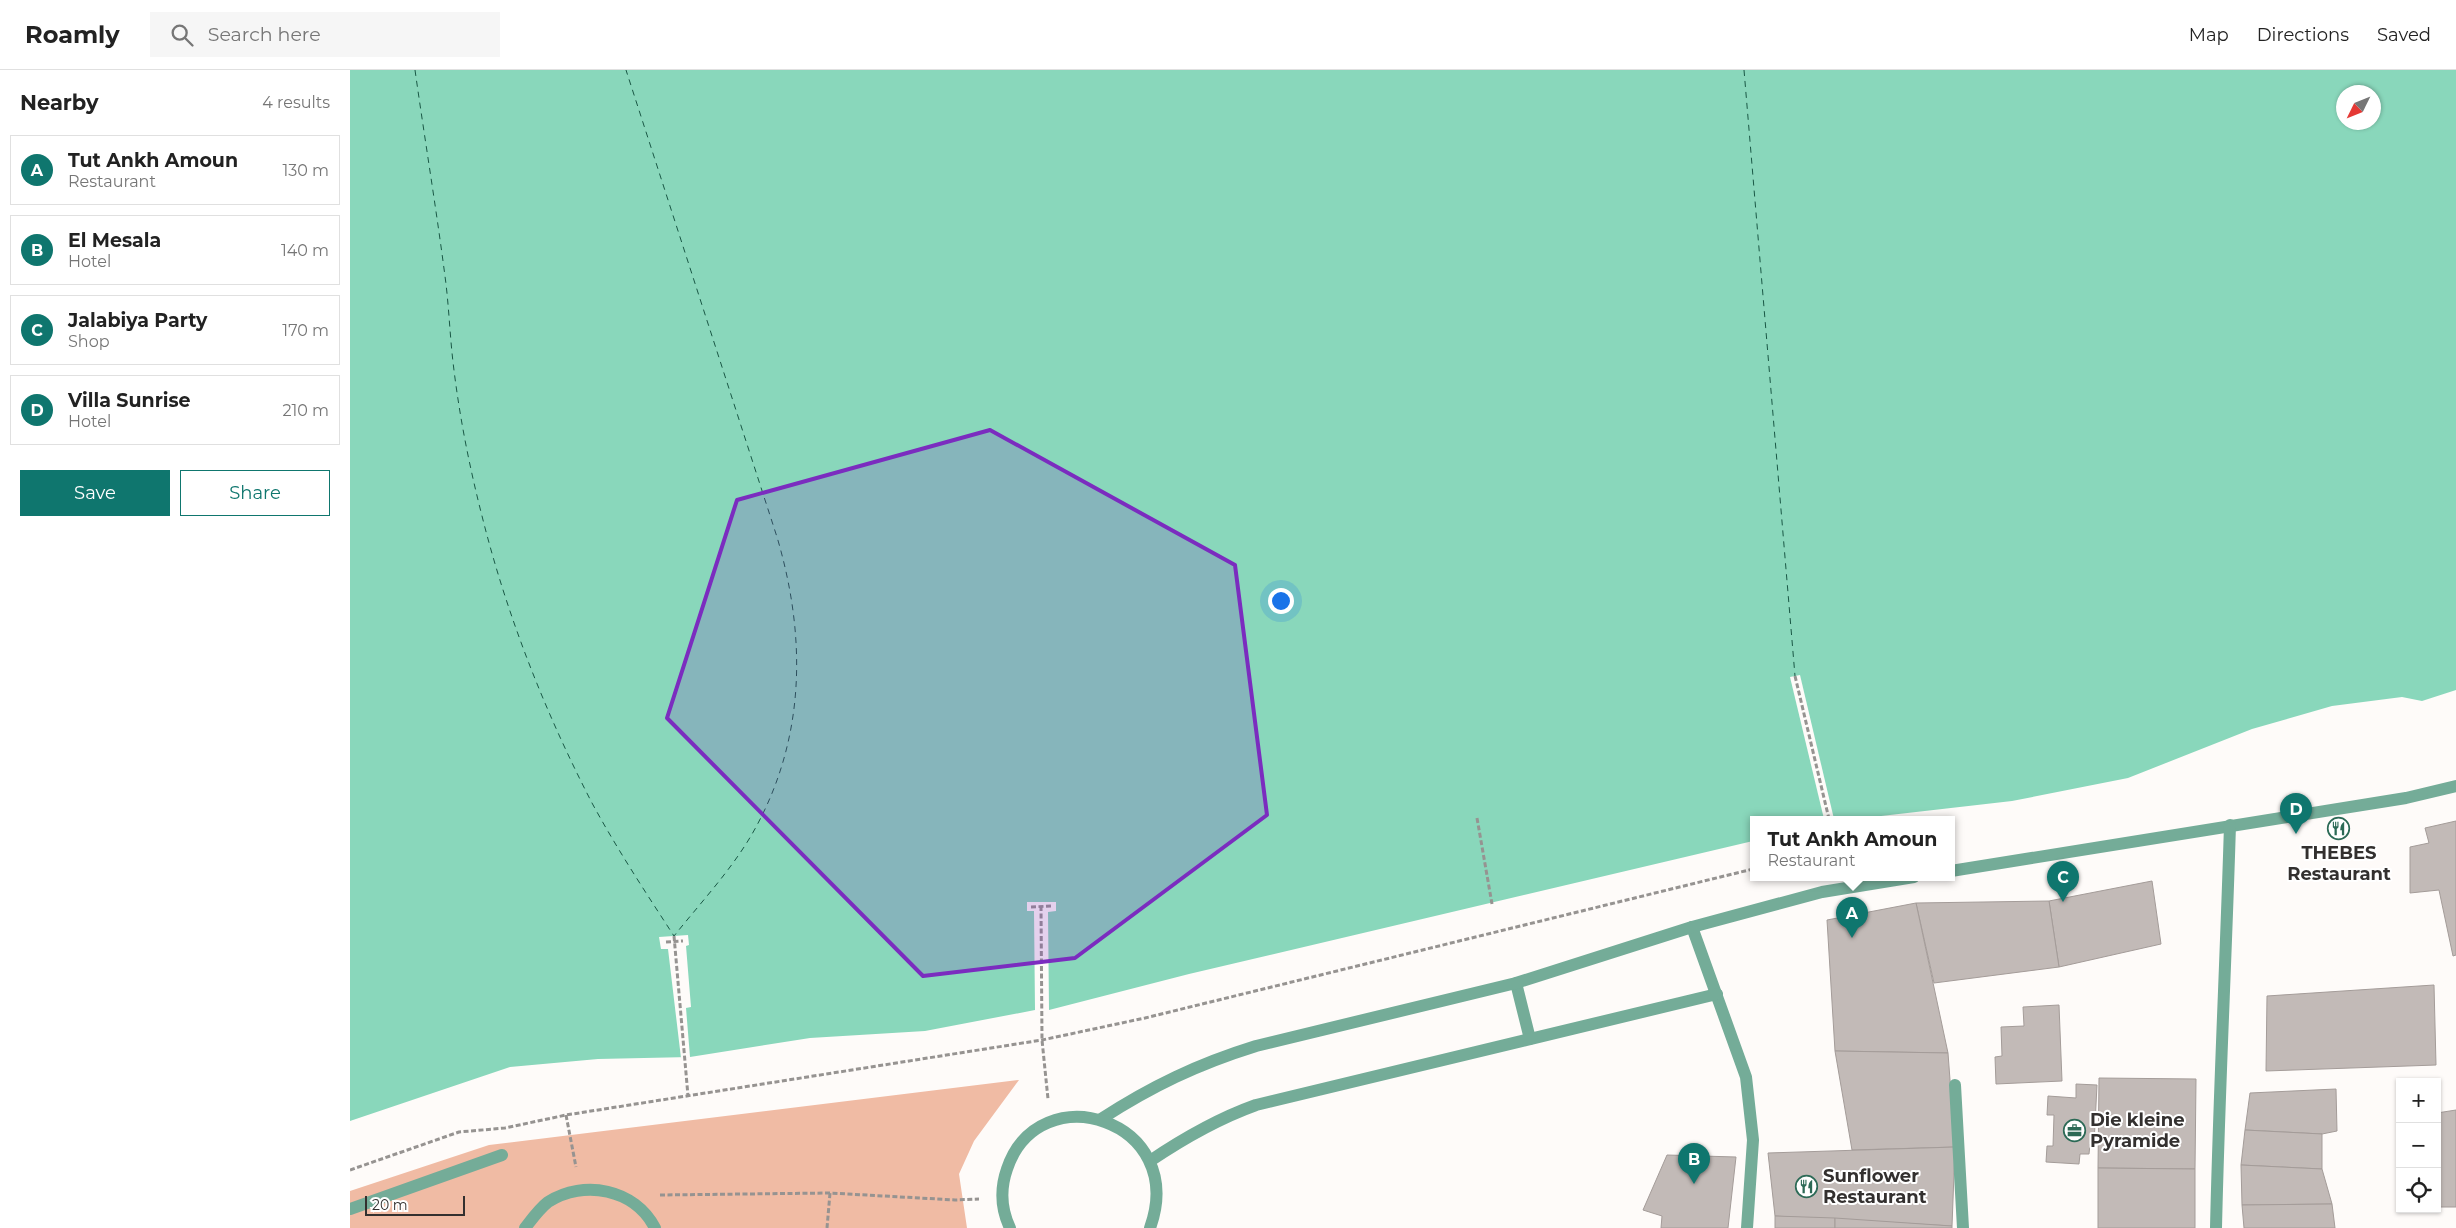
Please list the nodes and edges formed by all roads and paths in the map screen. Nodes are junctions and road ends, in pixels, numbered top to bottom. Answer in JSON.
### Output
{"nodes":[{"id":1,"x":1795,"y":676,"type":"dead end"},
{"id":2,"x":2456,"y":786,"type":"edge"},
{"id":3,"x":1828,"y":816,"type":"edge"},
{"id":4,"x":1478,"y":818,"type":"dead end"},
{"id":5,"x":2230,"y":825,"type":"junction"},
{"id":6,"x":1750,"y":870,"type":"edge"},
{"id":7,"x":1955,"y":870,"type":"edge"},
{"id":8,"x":1889,"y":881,"type":"edge"},
{"id":9,"x":1492,"y":904,"type":"dead end"},
{"id":10,"x":1041,"y":906,"type":"junction"},
{"id":11,"x":1051,"y":906,"type":"dead end"},
{"id":12,"x":1031,"y":907,"type":"dead end"},
{"id":13,"x":1692,"y":927,"type":"junction"},
{"id":14,"x":674,"y":936,"type":"dead end"},
{"id":15,"x":683,"y":941,"type":"dead end"},
{"id":16,"x":666,"y":942,"type":"dead end"},
{"id":17,"x":675,"y":942,"type":"junction"},
{"id":18,"x":1516,"y":983,"type":"junction"},
{"id":19,"x":1717,"y":994,"type":"junction"},
{"id":20,"x":1530,"y":1039,"type":"junction"},
{"id":21,"x":1042,"y":1040,"type":"junction"},
{"id":22,"x":1955,"y":1085,"type":"dead end"},
{"id":23,"x":688,"y":1096,"type":"junction"},
{"id":24,"x":566,"y":1115,"type":"junction"},
{"id":25,"x":1101,"y":1119,"type":"junction"},
{"id":26,"x":1050,"y":1122,"type":"junction"},
{"id":27,"x":502,"y":1155,"type":"dead end"},
{"id":28,"x":1150,"y":1161,"type":"junction"},
{"id":29,"x":350,"y":1170,"type":"edge"},
{"id":30,"x":580,"y":1190,"type":"junction"},
{"id":31,"x":830,"y":1193,"type":"junction"},
{"id":32,"x":620,"y":1195,"type":"junction"},
{"id":33,"x":1002,"y":1197,"type":"junction"},
{"id":34,"x":350,"y":1209,"type":"edge"},
{"id":35,"x":525,"y":1228,"type":"edge"},
{"id":36,"x":655,"y":1228,"type":"edge"},
{"id":37,"x":827,"y":1228,"type":"edge"},
{"id":38,"x":1010,"y":1228,"type":"edge"},
{"id":39,"x":1150,"y":1228,"type":"edge"},
{"id":40,"x":1747,"y":1228,"type":"edge"},
{"id":41,"x":1963,"y":1228,"type":"edge"},
{"id":42,"x":2216,"y":1228,"type":"edge"}],
"edges":[{"from":1,"to":3,"type":"path"},
{"from":2,"to":5,"type":"street"},
{"from":4,"to":9,"type":"path"},
{"from":5,"to":7,"type":"street"},
{"from":5,"to":42,"type":"street"},
{"from":6,"to":21,"type":"path"},
{"from":8,"to":13,"type":"street"},
{"from":10,"to":11,"type":"path"},
{"from":10,"to":12,"type":"path"},
{"from":10,"to":21,"type":"path"},
{"from":13,"to":18,"type":"street"},
{"from":13,"to":19,"type":"street"},
{"from":14,"to":17,"type":"path"},
{"from":15,"to":17,"type":"path"},
{"from":16,"to":17,"type":"path"},
{"from":17,"to":23,"type":"path"},
{"from":18,"to":20,"type":"street"},
{"from":18,"to":25,"type":"street"},
{"from":19,"to":20,"type":"street"},
{"from":19,"to":40,"type":"street"},
{"from":20,"to":28,"type":"street"},
{"from":21,"to":23,"type":"path"},
{"from":21,"to":26,"type":"path"},
{"from":22,"to":41,"type":"street"},
{"from":23,"to":24,"type":"path"},
{"from":24,"to":29,"type":"path"},
{"from":24,"to":30,"type":"path"},
{"from":25,"to":26,"type":"street"},
{"from":25,"to":28,"type":"street"},
{"from":26,"to":33,"type":"street"},
{"from":27,"to":34,"type":"street"},
{"from":28,"to":39,"type":"street"},
{"from":30,"to":32,"type":"street"},
{"from":30,"to":35,"type":"street"},
{"from":31,"to":32,"type":"path"},
{"from":31,"to":33,"type":"path"},
{"from":31,"to":37,"type":"path"},
{"from":32,"to":36,"type":"street"},
{"from":33,"to":38,"type":"street"}]}
